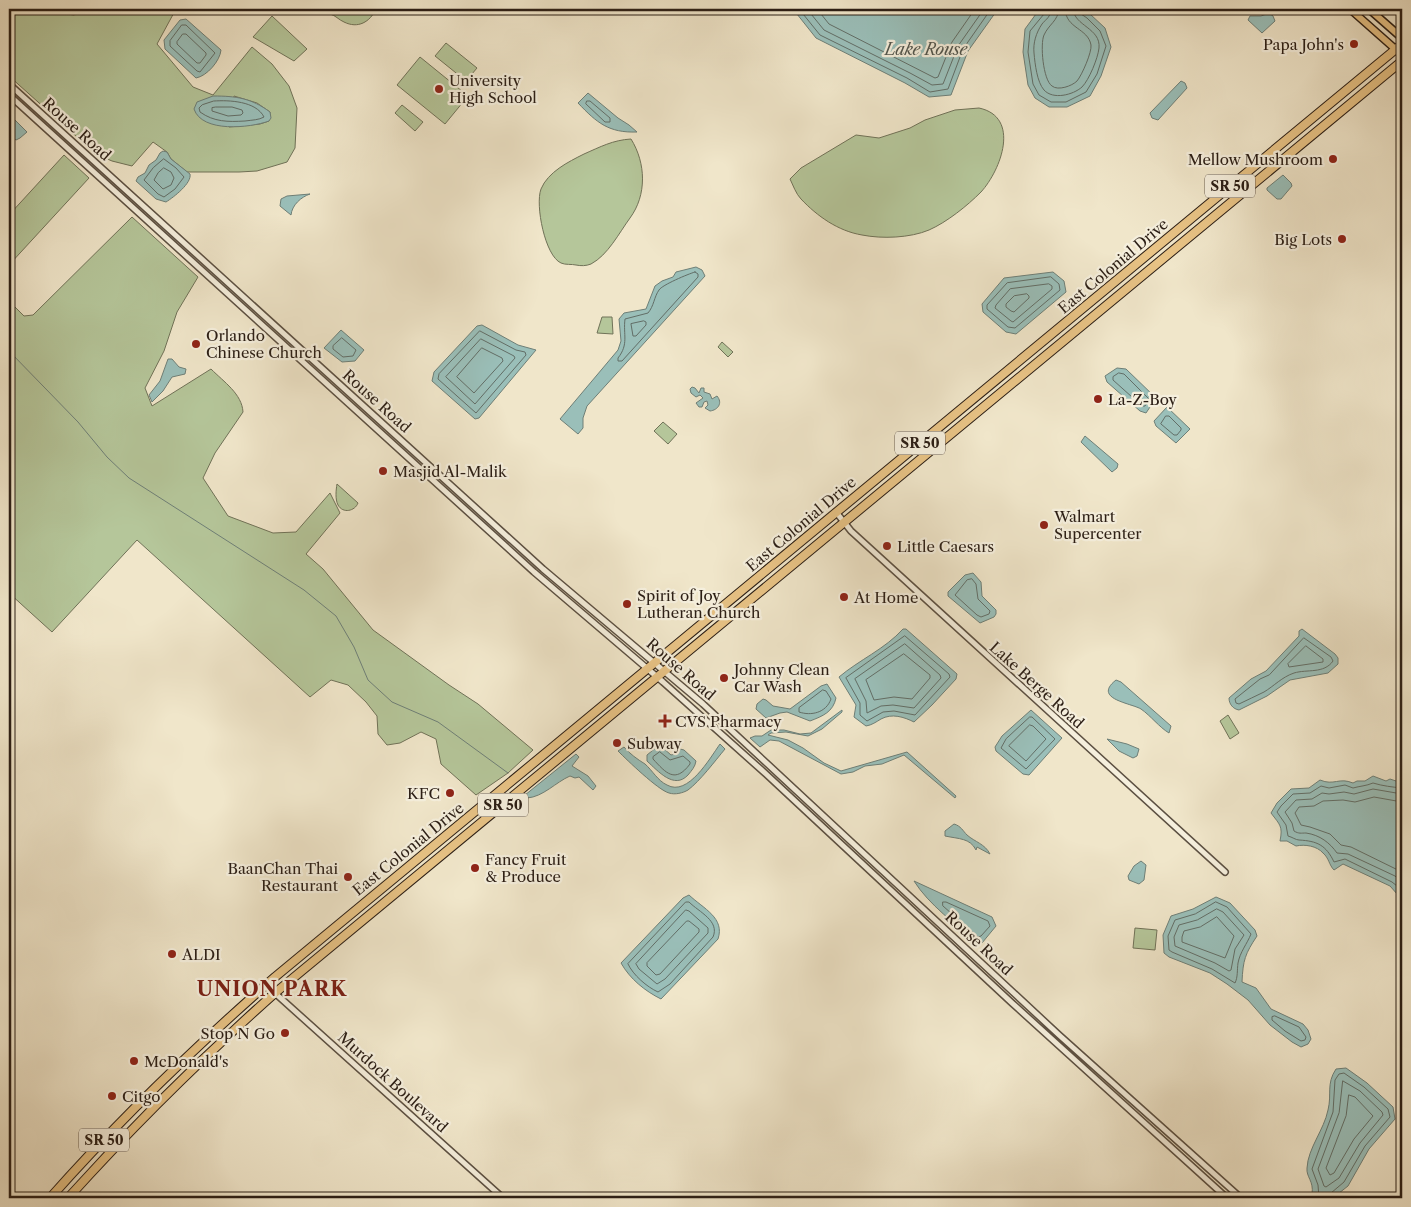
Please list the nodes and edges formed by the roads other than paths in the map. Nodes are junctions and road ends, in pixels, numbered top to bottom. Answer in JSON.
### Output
{"nodes":[{"id":1,"x":1350,"y":9,"type":"edge"},
{"id":2,"x":1369,"y":9,"type":"edge"},
{"id":3,"x":1402,"y":38,"type":"edge"},
{"id":4,"x":1400,"y":49,"type":"edge"},
{"id":5,"x":1402,"y":61,"type":"edge"},
{"id":6,"x":9,"y":84,"type":"edge"},
{"id":7,"x":9,"y":96,"type":"edge"},
{"id":8,"x":1128,"y":271,"type":"junction"},
{"id":9,"x":1124,"y":291,"type":"junction"},
{"id":10,"x":1034,"y":349,"type":"junction"},
{"id":11,"x":1031,"y":367,"type":"junction"},
{"id":12,"x":978,"y":395,"type":"junction"},
{"id":13,"x":970,"y":418,"type":"junction"},
{"id":14,"x":836,"y":512,"type":"junction"},
{"id":15,"x":844,"y":522,"type":"junction"},
{"id":16,"x":655,"y":662,"type":"junction"},
{"id":17,"x":648,"y":669,"type":"junction"},
{"id":18,"x":665,"y":671,"type":"junction"},
{"id":19,"x":657,"y":677,"type":"junction"},
{"id":20,"x":512,"y":781,"type":"junction"},
{"id":21,"x":796,"y":801,"type":"junction"},
{"id":22,"x":506,"y":803,"type":"junction"},
{"id":23,"x":835,"y":828,"type":"junction"},
{"id":24,"x":424,"y":853,"type":"junction"},
{"id":25,"x":410,"y":865,"type":"junction"},
{"id":26,"x":1225,"y":872,"type":"dead end"},
{"id":27,"x":418,"y":876,"type":"junction"},
{"id":28,"x":405,"y":887,"type":"junction"},
{"id":29,"x":266,"y":985,"type":"junction"},
{"id":30,"x":275,"y":993,"type":"junction"},
{"id":31,"x":159,"y":1083,"type":"junction"},
{"id":32,"x":144,"y":1098,"type":"junction"},
{"id":33,"x":154,"y":1106,"type":"junction"},
{"id":34,"x":138,"y":1123,"type":"junction"},
{"id":35,"x":81,"y":1164,"type":"junction"},
{"id":36,"x":78,"y":1187,"type":"junction"},
{"id":37,"x":50,"y":1198,"type":"edge"},
{"id":38,"x":68,"y":1198,"type":"edge"},
{"id":39,"x":504,"y":1198,"type":"edge"},
{"id":40,"x":1227,"y":1198,"type":"edge"},
{"id":41,"x":1241,"y":1198,"type":"edge"}],
"edges":[{"from":1,"to":4,"type":"main road"},
{"from":2,"to":3,"type":"main road"},
{"from":4,"to":8,"type":"highway","name":"East Colonial Drive","number":"SR 50"},
{"from":5,"to":9,"type":"highway","name":"East Colonial Drive","number":"SR 50"},
{"from":6,"to":16,"type":"street","name":"Rouse Road"},
{"from":7,"to":17,"type":"street","name":"Rouse Road"},
{"from":8,"to":9,"type":"highway"},
{"from":8,"to":10,"type":"highway","name":"East Colonial Drive","number":"SR 50"},
{"from":9,"to":11,"type":"highway","name":"East Colonial Drive","number":"SR 50"},
{"from":10,"to":11,"type":"highway"},
{"from":10,"to":12,"type":"highway","name":"East Colonial Drive","number":"SR 50"},
{"from":11,"to":13,"type":"highway","name":"East Colonial Drive","number":"SR 50"},
{"from":12,"to":13,"type":"highway"},
{"from":12,"to":14,"type":"highway","name":"East Colonial Drive","number":"SR 50"},
{"from":13,"to":15,"type":"highway","name":"East Colonial Drive","number":"SR 50"},
{"from":14,"to":15,"type":"street","name":"Lake Berge Road"},
{"from":14,"to":16,"type":"highway","name":"East Colonial Drive","number":"SR 50"},
{"from":15,"to":18,"type":"highway","name":"East Colonial Drive","number":"SR 50"},
{"from":15,"to":26,"type":"street","name":"Lake Berge Road"},
{"from":16,"to":17,"type":"highway","name":"East Colonial Drive","number":"SR 50"},
{"from":16,"to":18,"type":"street","name":"Rouse Road"},
{"from":17,"to":19,"type":"street","name":"Rouse Road"},
{"from":17,"to":20,"type":"highway","name":"East Colonial Drive","number":"SR 50"},
{"from":18,"to":19,"type":"highway","name":"East Colonial Drive","number":"SR 50"},
{"from":18,"to":23,"type":"street","name":"Rouse Road"},
{"from":19,"to":21,"type":"street","name":"Rouse Road"},
{"from":19,"to":22,"type":"highway","name":"East Colonial Drive","number":"SR 50"},
{"from":20,"to":22,"type":"highway"},
{"from":20,"to":24,"type":"highway","name":"East Colonial Drive","number":"SR 50"},
{"from":21,"to":23,"type":"street"},
{"from":21,"to":40,"type":"street","name":"Rouse Road"},
{"from":22,"to":27,"type":"highway","name":"East Colonial Drive","number":"SR 50"},
{"from":23,"to":41,"type":"street","name":"Rouse Road"},
{"from":24,"to":25,"type":"highway","name":"East Colonial Drive","number":"SR 50"},
{"from":24,"to":27,"type":"highway"},
{"from":25,"to":28,"type":"highway"},
{"from":25,"to":29,"type":"highway","name":"East Colonial Drive","number":"SR 50"},
{"from":27,"to":28,"type":"highway","name":"East Colonial Drive","number":"SR 50"},
{"from":28,"to":30,"type":"highway","name":"East Colonial Drive","number":"SR 50"},
{"from":29,"to":30,"type":"street","name":"Murdock Boulevard"},
{"from":29,"to":31,"type":"highway","name":"East Colonial Drive","number":"SR 50"},
{"from":30,"to":33,"type":"highway","name":"East Colonial Drive","number":"SR 50"},
{"from":30,"to":39,"type":"street","name":"Murdock Boulevard"},
{"from":31,"to":32,"type":"highway","name":"East Colonial Drive","number":"SR 50"},
{"from":31,"to":33,"type":"highway"},
{"from":32,"to":34,"type":"highway"},
{"from":32,"to":35,"type":"highway","name":"East Colonial Drive","number":"SR 50"},
{"from":33,"to":34,"type":"highway","name":"East Colonial Drive","number":"SR 50"},
{"from":34,"to":36,"type":"highway","name":"East Colonial Drive","number":"SR 50"},
{"from":35,"to":36,"type":"highway"},
{"from":35,"to":37,"type":"highway","name":"East Colonial Drive","number":"SR 50"},
{"from":36,"to":38,"type":"highway","name":"East Colonial Drive","number":"SR 50"}]}
